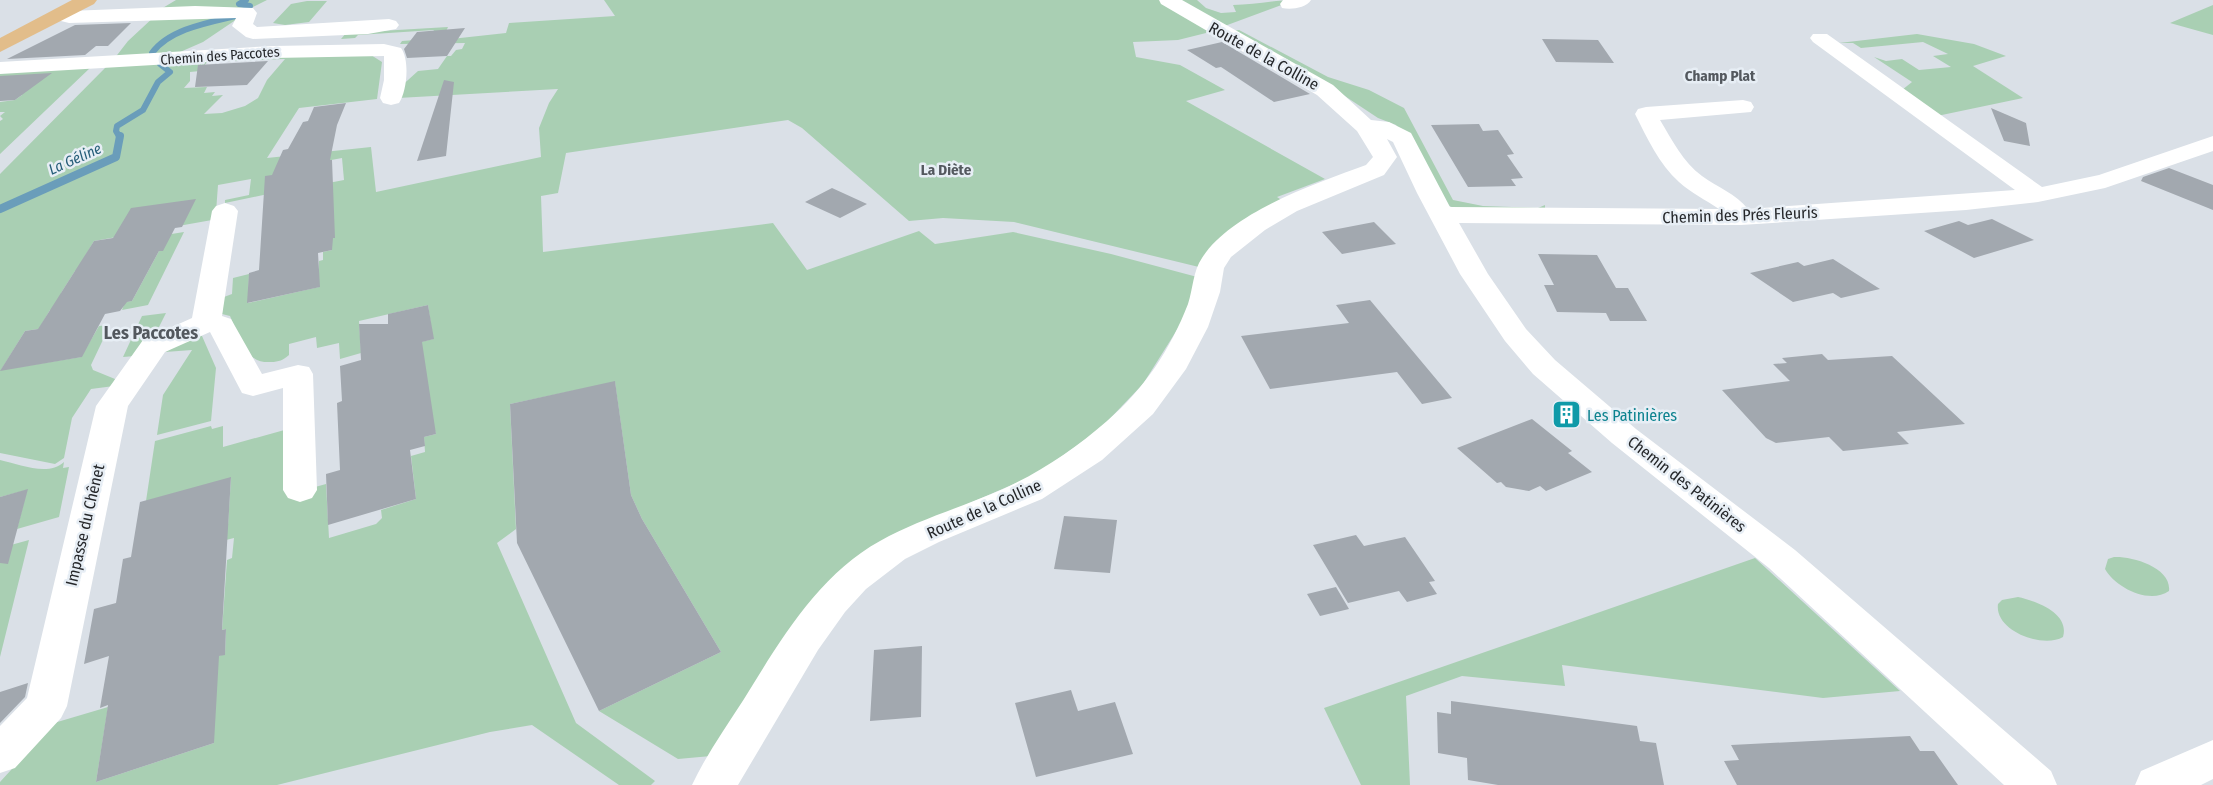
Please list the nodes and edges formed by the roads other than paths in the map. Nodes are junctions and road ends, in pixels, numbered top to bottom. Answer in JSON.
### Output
{"nodes":[{"id":1,"x":87,"y":0,"type":"edge"},
{"id":2,"x":1168,"y":0,"type":"edge"},
{"id":3,"x":60,"y":15,"type":"junction"},
{"id":4,"x":389,"y":25,"type":"dead end"},
{"id":5,"x":1820,"y":38,"type":"dead end"},
{"id":6,"x":0,"y":46,"type":"edge"},
{"id":7,"x":0,"y":68,"type":"edge"},
{"id":8,"x":391,"y":98,"type":"dead end"},
{"id":9,"x":1743,"y":107,"type":"dead end"},
{"id":10,"x":1365,"y":126,"type":"junction"},
{"id":11,"x":2213,"y":143,"type":"edge"},
{"id":12,"x":2038,"y":195,"type":"junction"},
{"id":13,"x":225,"y":211,"type":"dead end"},
{"id":14,"x":1441,"y":216,"type":"junction"},
{"id":15,"x":1741,"y":217,"type":"junction"},
{"id":16,"x":206,"y":324,"type":"junction"},
{"id":17,"x":300,"y":490,"type":"dead end"},
{"id":18,"x":0,"y":755,"type":"edge"},
{"id":19,"x":2213,"y":759,"type":"edge"},
{"id":20,"x":714,"y":785,"type":"edge"},
{"id":21,"x":2035,"y":785,"type":"edge"},
{"id":22,"x":2157,"y":785,"type":"edge"}],
"edges":[{"from":1,"to":3,"type":"main road"},
{"from":2,"to":10,"type":"street","name":"Route de la Colline"},
{"from":3,"to":4,"type":"street"},
{"from":3,"to":6,"type":"main road"},
{"from":5,"to":12,"type":"street"},
{"from":7,"to":8,"type":"street","name":"Chemin des Paccotes"},
{"from":9,"to":15,"type":"street"},
{"from":10,"to":14,"type":"street","name":"Chemin des Patinières"},
{"from":10,"to":20,"type":"street","name":"Route de la Colline"},
{"from":11,"to":12,"type":"street","name":"Chemin des Prés Fleuris"},
{"from":12,"to":15,"type":"street","name":"Chemin des Prés Fleuris"},
{"from":13,"to":16,"type":"street"},
{"from":14,"to":15,"type":"street","name":"Chemin des Prés Fleuris"},
{"from":14,"to":21,"type":"street","name":"Chemin des Patinières"},
{"from":16,"to":17,"type":"street"},
{"from":16,"to":18,"type":"street","name":"Impasse du Chênet"},
{"from":19,"to":22,"type":"street"}]}
